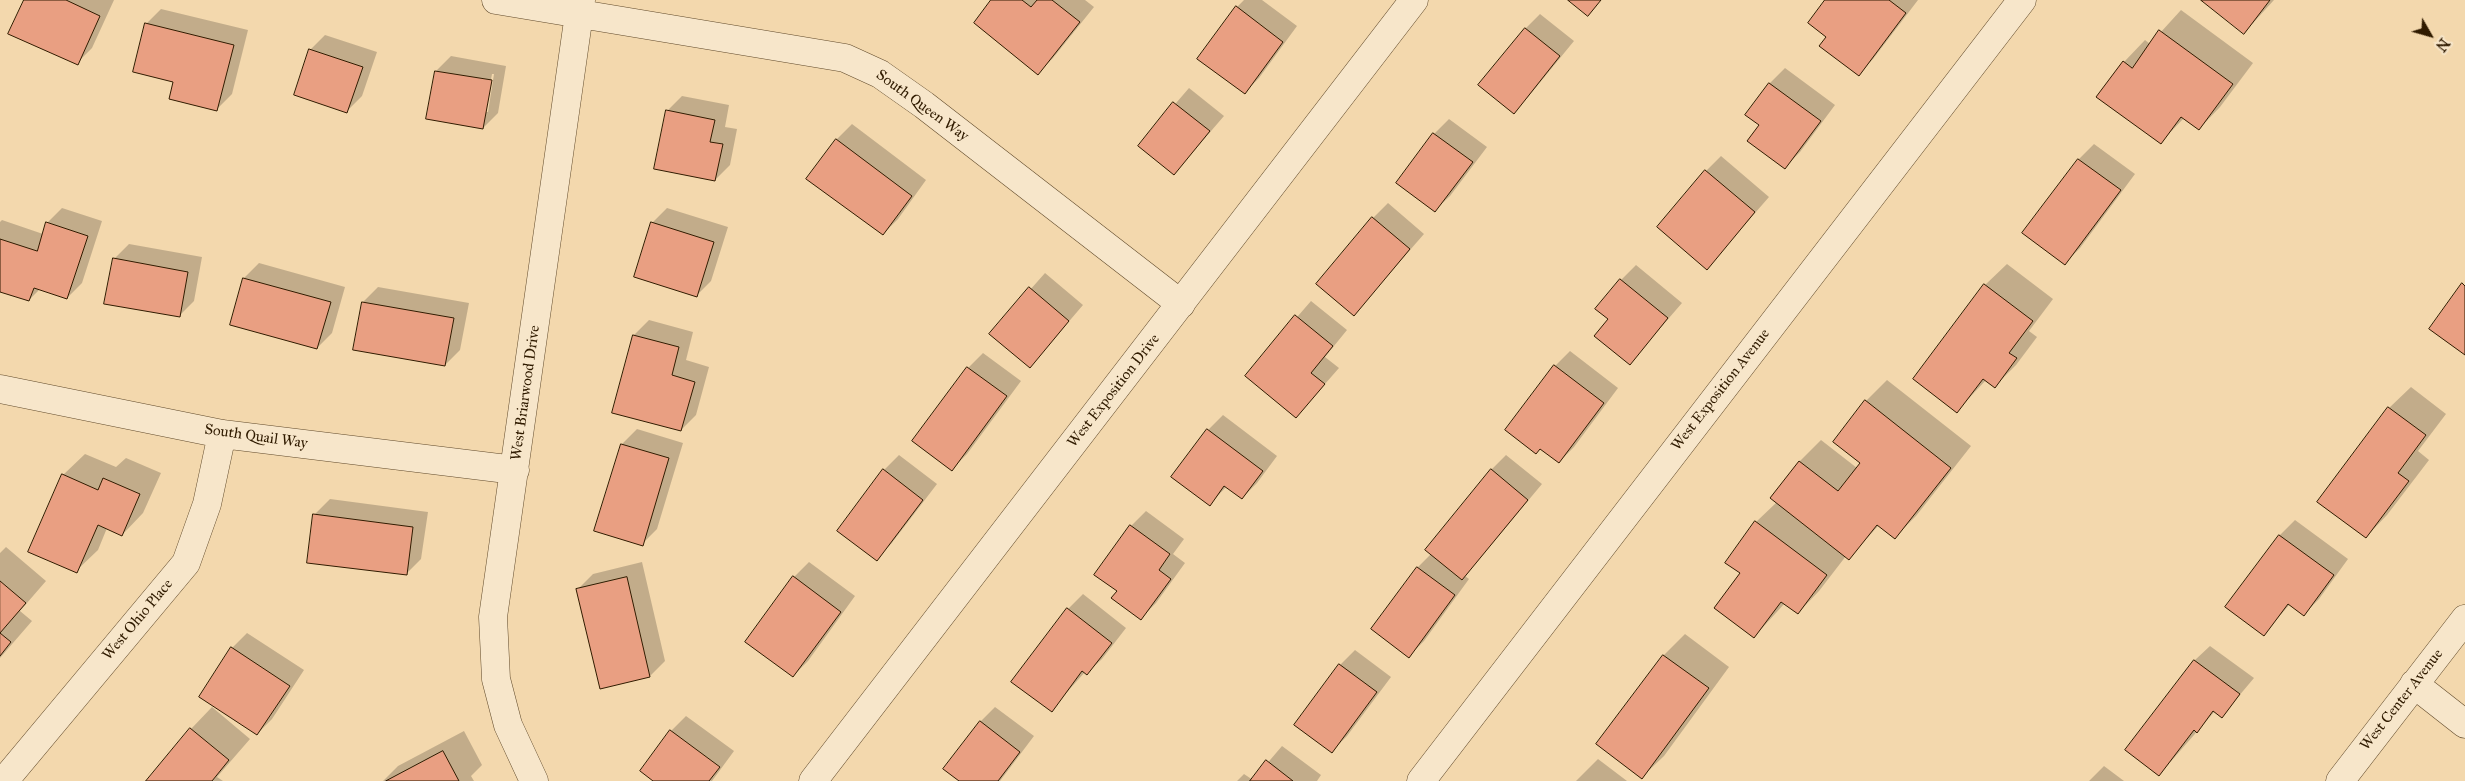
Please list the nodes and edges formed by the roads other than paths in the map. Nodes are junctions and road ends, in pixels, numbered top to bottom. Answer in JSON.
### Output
{"nodes":[{"id":1,"x":496,"y":0,"type":"edge"},
{"id":2,"x":1414,"y":0,"type":"edge"},
{"id":3,"x":2022,"y":0,"type":"edge"},
{"id":4,"x":580,"y":6,"type":"edge"},
{"id":5,"x":1181,"y":304,"type":"junction"},
{"id":6,"x":0,"y":389,"type":"edge"},
{"id":7,"x":222,"y":434,"type":"junction"},
{"id":8,"x":515,"y":470,"type":"junction"},
{"id":9,"x":2465,"y":619,"type":"edge"},
{"id":10,"x":2414,"y":684,"type":"junction"},
{"id":11,"x":2465,"y":724,"type":"edge"},
{"id":12,"x":4,"y":781,"type":"edge"},
{"id":13,"x":534,"y":781,"type":"edge"},
{"id":14,"x":813,"y":781,"type":"edge"},
{"id":15,"x":1421,"y":781,"type":"edge"},
{"id":16,"x":2340,"y":781,"type":"edge"}],
"edges":[{"from":1,"to":4,"type":"street","name":"South Queen Way"},
{"from":2,"to":5,"type":"street","name":"West Exposition Drive"},
{"from":3,"to":15,"type":"street","name":"West Exposition Avenue"},
{"from":4,"to":5,"type":"street","name":"South Queen Way"},
{"from":4,"to":8,"type":"street","name":"West Briarwood Drive"},
{"from":5,"to":14,"type":"street","name":"West Exposition Drive"},
{"from":6,"to":7,"type":"street","name":"South Quail Way"},
{"from":7,"to":8,"type":"street","name":"South Quail Way"},
{"from":7,"to":12,"type":"street","name":"West Ohio Place"},
{"from":8,"to":13,"type":"street","name":"West Briarwood Drive"},
{"from":9,"to":10,"type":"street","name":"West Center Avenue"},
{"from":10,"to":11,"type":"street"},
{"from":10,"to":16,"type":"street","name":"West Center Avenue"}]}
